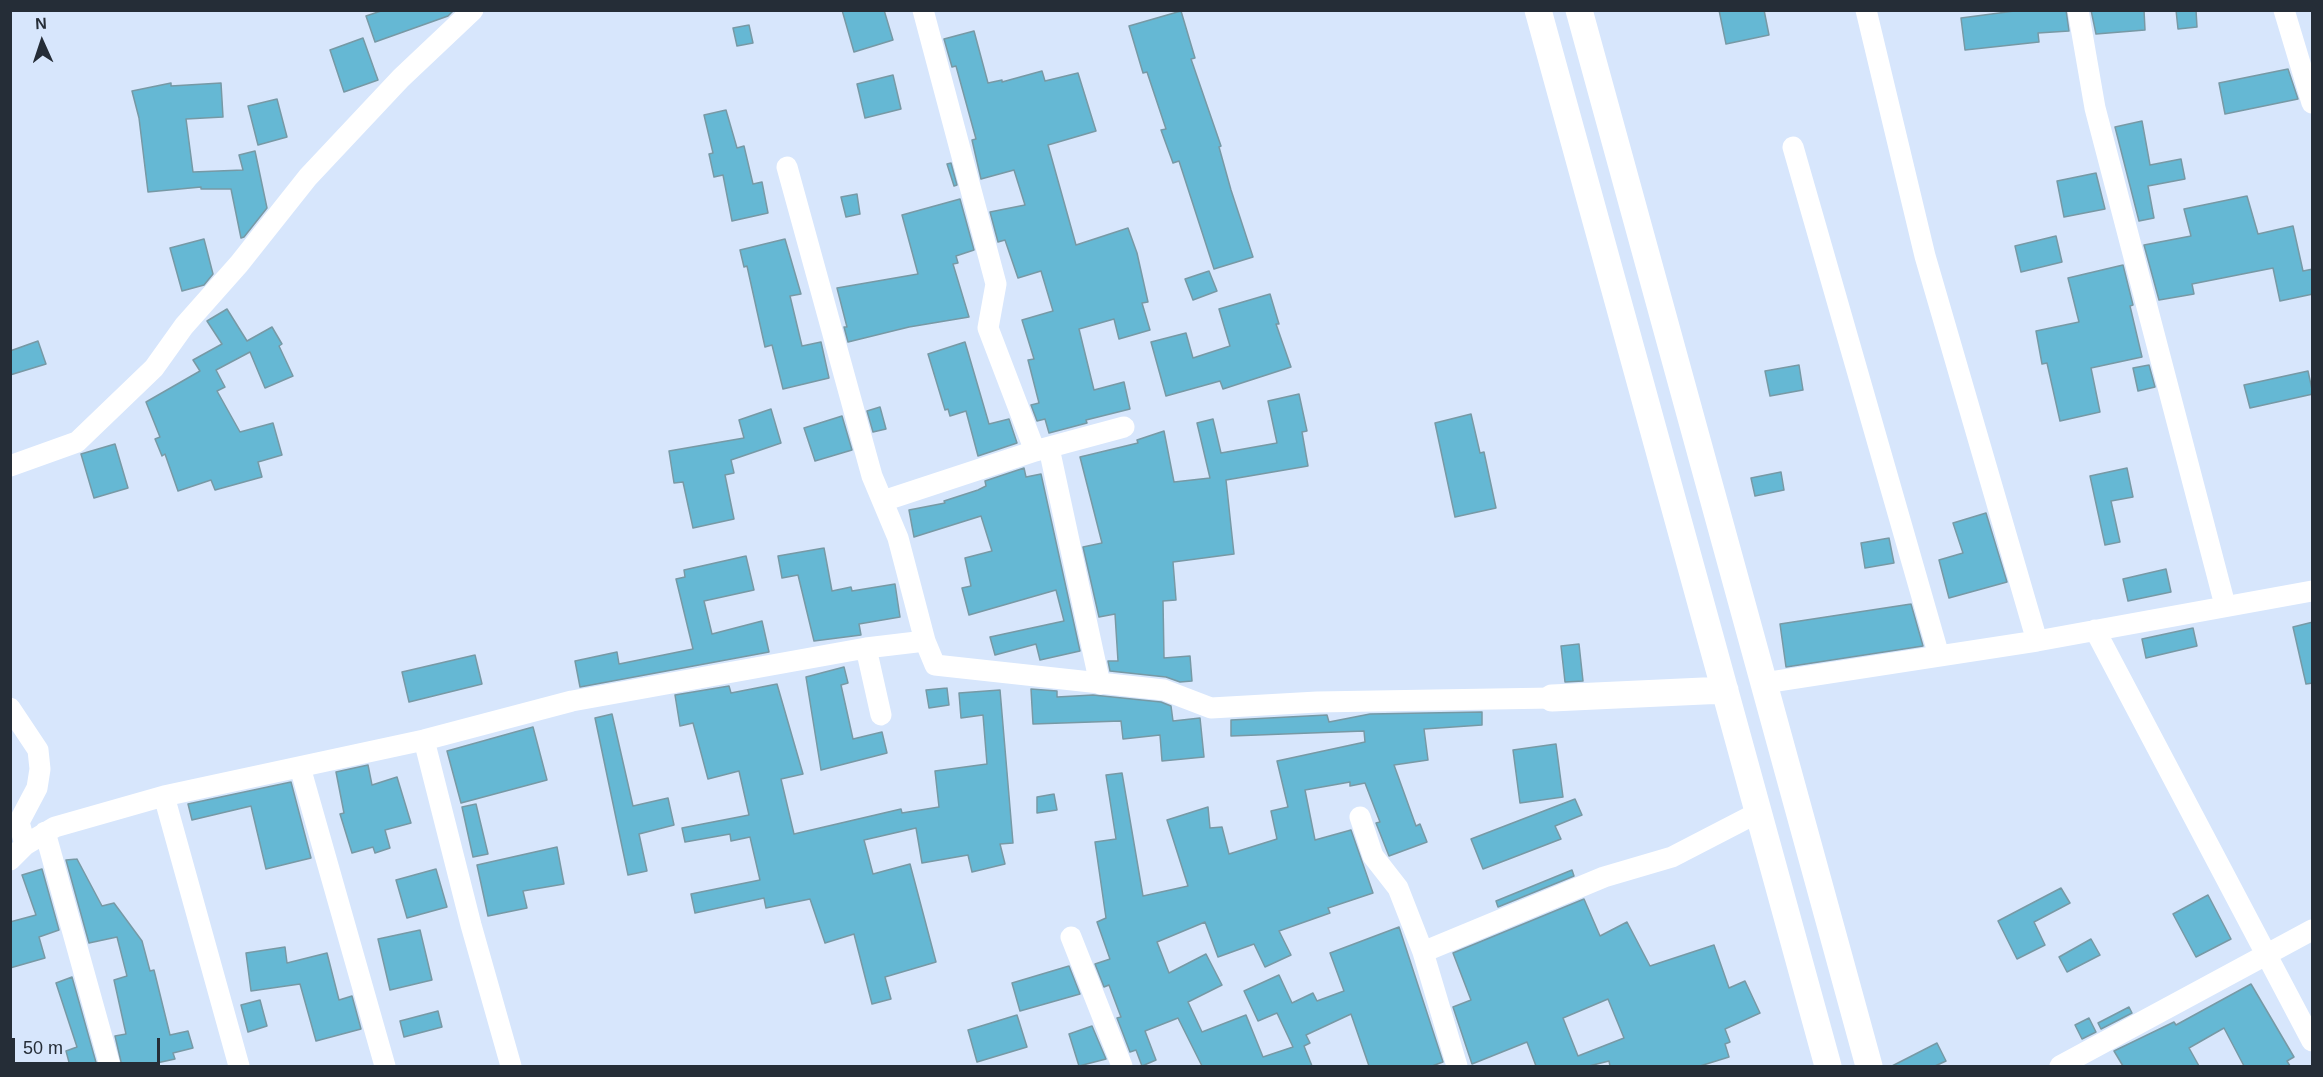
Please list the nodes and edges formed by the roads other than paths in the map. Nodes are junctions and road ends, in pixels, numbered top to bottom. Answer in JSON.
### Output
{"nodes":[{"id":1,"x":473,"y":10,"type":"edge"},
{"id":2,"x":923,"y":10,"type":"edge"},
{"id":3,"x":1538,"y":10,"type":"edge"},
{"id":4,"x":1579,"y":10,"type":"edge"},
{"id":5,"x":1866,"y":10,"type":"edge"},
{"id":6,"x":2078,"y":10,"type":"edge"},
{"id":7,"x":2284,"y":10,"type":"edge"},
{"id":8,"x":2313,"y":103,"type":"edge"},
{"id":9,"x":1793,"y":147,"type":"dead end"},
{"id":10,"x":787,"y":167,"type":"dead end"},
{"id":11,"x":1124,"y":427,"type":"dead end"},
{"id":12,"x":1042,"y":450,"type":"junction"},
{"id":13,"x":10,"y":466,"type":"edge"},
{"id":14,"x":883,"y":501,"type":"junction"},
{"id":15,"x":2313,"y":591,"type":"edge"},
{"id":16,"x":2225,"y":605,"type":"junction"},
{"id":17,"x":2095,"y":630,"type":"junction"},
{"id":18,"x":925,"y":641,"type":"junction"},
{"id":19,"x":2037,"y":641,"type":"junction"},
{"id":20,"x":866,"y":648,"type":"junction"},
{"id":21,"x":1939,"y":656,"type":"junction"},
{"id":22,"x":1764,"y":683,"type":"junction"},
{"id":23,"x":1100,"y":684,"type":"junction"},
{"id":24,"x":1725,"y":690,"type":"junction"},
{"id":25,"x":1552,"y":698,"type":"joint"},
{"id":26,"x":10,"y":708,"type":"edge"},
{"id":27,"x":881,"y":715,"type":"dead end"},
{"id":28,"x":424,"y":740,"type":"junction"},
{"id":29,"x":300,"y":767,"type":"junction"},
{"id":30,"x":164,"y":795,"type":"junction"},
{"id":31,"x":1759,"y":812,"type":"junction"},
{"id":32,"x":1360,"y":817,"type":"dead end"},
{"id":33,"x":45,"y":832,"type":"junction"},
{"id":34,"x":18,"y":852,"type":"edge"},
{"id":35,"x":2313,"y":930,"type":"edge"},
{"id":36,"x":1071,"y":937,"type":"dead end"},
{"id":37,"x":1423,"y":952,"type":"junction"},
{"id":38,"x":2267,"y":954,"type":"junction"},
{"id":39,"x":2313,"y":1041,"type":"edge"},
{"id":40,"x":110,"y":1066,"type":"edge"},
{"id":41,"x":239,"y":1066,"type":"edge"},
{"id":42,"x":385,"y":1066,"type":"edge"},
{"id":43,"x":511,"y":1066,"type":"edge"},
{"id":44,"x":1122,"y":1066,"type":"edge"},
{"id":45,"x":1457,"y":1066,"type":"edge"},
{"id":46,"x":1828,"y":1066,"type":"edge"},
{"id":47,"x":1869,"y":1066,"type":"edge"},
{"id":48,"x":2060,"y":1066,"type":"edge"}],
"edges":[{"from":1,"to":13,"type":"street"},
{"from":2,"to":12,"type":"street"},
{"from":3,"to":24,"type":"street"},
{"from":4,"to":22,"type":"street"},
{"from":5,"to":19,"type":"street"},
{"from":6,"to":16,"type":"street"},
{"from":7,"to":8,"type":"street"},
{"from":9,"to":21,"type":"street"},
{"from":10,"to":14,"type":"street"},
{"from":11,"to":12,"type":"street"},
{"from":12,"to":14,"type":"street"},
{"from":12,"to":23,"type":"street"},
{"from":14,"to":18,"type":"street"},
{"from":15,"to":16,"type":"street"},
{"from":16,"to":17,"type":"street"},
{"from":17,"to":19,"type":"street"},
{"from":17,"to":38,"type":"street"},
{"from":18,"to":20,"type":"street"},
{"from":18,"to":23,"type":"street"},
{"from":19,"to":21,"type":"street"},
{"from":20,"to":27,"type":"street"},
{"from":20,"to":28,"type":"street"},
{"from":21,"to":22,"type":"street"},
{"from":22,"to":47,"type":"street"},
{"from":23,"to":25,"type":"street"},
{"from":24,"to":25,"type":"street"},
{"from":24,"to":31,"type":"street"},
{"from":26,"to":34,"type":"street"},
{"from":28,"to":29,"type":"street"},
{"from":28,"to":43,"type":"street"},
{"from":29,"to":30,"type":"street"},
{"from":29,"to":42,"type":"street"},
{"from":30,"to":33,"type":"street"},
{"from":30,"to":41,"type":"street"},
{"from":31,"to":37,"type":"street"},
{"from":31,"to":46,"type":"street"},
{"from":32,"to":37,"type":"street"},
{"from":33,"to":34,"type":"street"},
{"from":33,"to":40,"type":"street"},
{"from":35,"to":38,"type":"street"},
{"from":36,"to":44,"type":"street"},
{"from":37,"to":45,"type":"street"},
{"from":38,"to":39,"type":"street"},
{"from":38,"to":48,"type":"street"}]}
